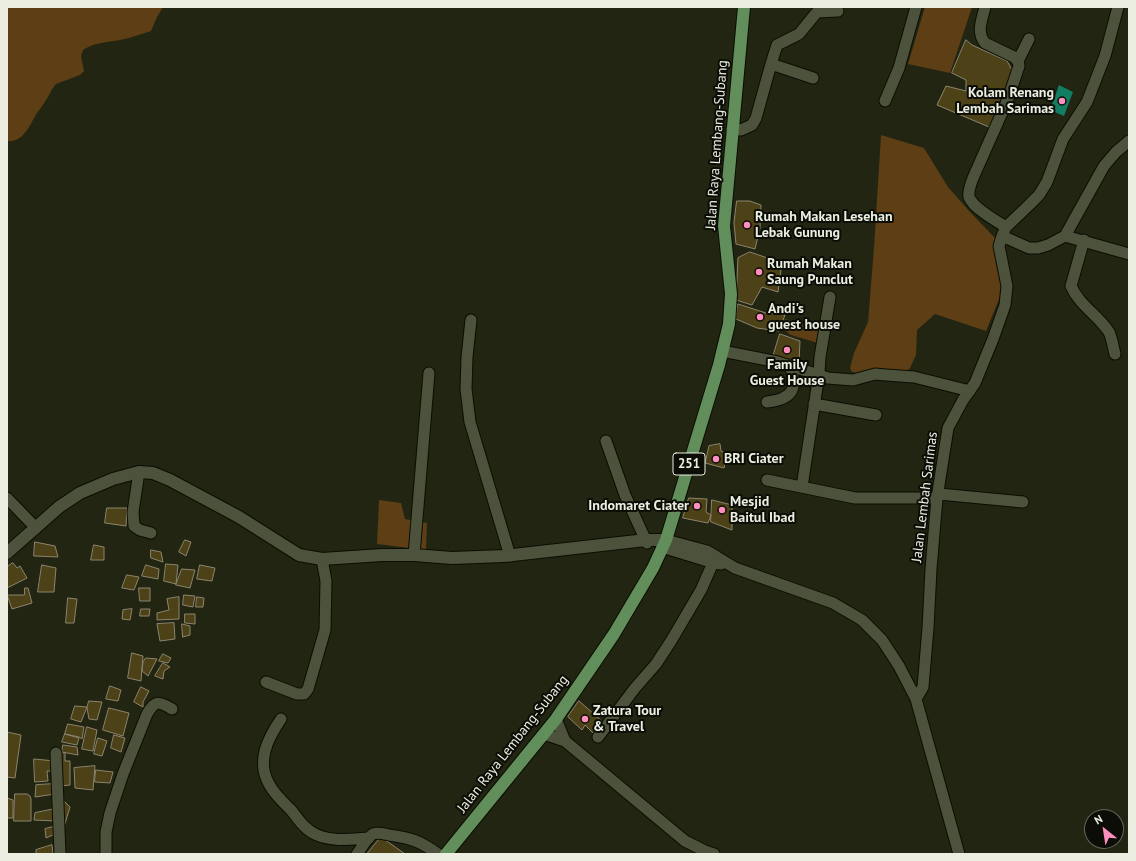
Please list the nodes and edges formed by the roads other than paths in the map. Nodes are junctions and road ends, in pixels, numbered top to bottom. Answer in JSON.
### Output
{"nodes":[{"id":1,"x":744,"y":7,"type":"edge"},
{"id":2,"x":916,"y":7,"type":"edge"},
{"id":3,"x":985,"y":7,"type":"edge"},
{"id":4,"x":1118,"y":7,"type":"edge"},
{"id":5,"x":838,"y":11,"type":"dead end"},
{"id":6,"x":1029,"y":39,"type":"dead end"},
{"id":7,"x":1018,"y":61,"type":"junction"},
{"id":8,"x":771,"y":64,"type":"junction"},
{"id":9,"x":813,"y":78,"type":"dead end"},
{"id":10,"x":885,"y":101,"type":"dead end"},
{"id":11,"x":732,"y":129,"type":"junction"},
{"id":12,"x":1129,"y":141,"type":"edge"},
{"id":13,"x":1004,"y":231,"type":"junction"},
{"id":14,"x":1065,"y":236,"type":"junction"},
{"id":15,"x":1084,"y":240,"type":"junction"},
{"id":16,"x":1129,"y":254,"type":"edge"},
{"id":17,"x":830,"y":297,"type":"dead end"},
{"id":18,"x":471,"y":320,"type":"dead end"},
{"id":19,"x":722,"y":351,"type":"junction"},
{"id":20,"x":1115,"y":354,"type":"dead end"},
{"id":21,"x":790,"y":366,"type":"junction"},
{"id":22,"x":429,"y":373,"type":"dead end"},
{"id":23,"x":819,"y":374,"type":"junction"},
{"id":24,"x":970,"y":390,"type":"junction"},
{"id":25,"x":767,"y":402,"type":"dead end"},
{"id":26,"x":814,"y":404,"type":"junction"},
{"id":27,"x":876,"y":415,"type":"dead end"},
{"id":28,"x":606,"y":441,"type":"dead end"},
{"id":29,"x":139,"y":472,"type":"junction"},
{"id":30,"x":767,"y":480,"type":"dead end"},
{"id":31,"x":802,"y":488,"type":"junction"},
{"id":32,"x":938,"y":496,"type":"junction"},
{"id":33,"x":7,"y":498,"type":"edge"},
{"id":34,"x":1023,"y":502,"type":"dead end"},
{"id":35,"x":36,"y":528,"type":"junction"},
{"id":36,"x":151,"y":533,"type":"dead end"},
{"id":37,"x":644,"y":541,"type":"junction"},
{"id":38,"x":664,"y":544,"type":"junction"},
{"id":39,"x":7,"y":553,"type":"edge"},
{"id":40,"x":414,"y":555,"type":"junction"},
{"id":41,"x":510,"y":556,"type":"junction"},
{"id":42,"x":322,"y":559,"type":"junction"},
{"id":43,"x":715,"y":560,"type":"junction"},
{"id":44,"x":266,"y":682,"type":"dead end"},
{"id":45,"x":916,"y":699,"type":"junction"},
{"id":46,"x":172,"y":709,"type":"dead end"},
{"id":47,"x":281,"y":719,"type":"dead end"},
{"id":48,"x":556,"y":719,"type":"junction"},
{"id":49,"x":544,"y":734,"type":"junction"},
{"id":50,"x":598,"y":738,"type":"dead end"},
{"id":51,"x":565,"y":741,"type":"junction"},
{"id":52,"x":56,"y":753,"type":"dead end"},
{"id":53,"x":369,"y":838,"type":"junction"},
{"id":54,"x":60,"y":854,"type":"edge"},
{"id":55,"x":106,"y":854,"type":"edge"},
{"id":56,"x":357,"y":854,"type":"edge"},
{"id":57,"x":438,"y":854,"type":"edge"},
{"id":58,"x":446,"y":854,"type":"edge"},
{"id":59,"x":714,"y":854,"type":"edge"},
{"id":60,"x":959,"y":854,"type":"edge"}],
"edges":[{"from":1,"to":11,"type":"main road","name":"Jalan Raya Lembang-Subang","number":"251"},
{"from":2,"to":10,"type":"street"},
{"from":3,"to":7,"type":"street"},
{"from":4,"to":13,"type":"street"},
{"from":5,"to":8,"type":"street"},
{"from":6,"to":7,"type":"street"},
{"from":7,"to":13,"type":"street"},
{"from":8,"to":9,"type":"street"},
{"from":8,"to":11,"type":"street"},
{"from":11,"to":19,"type":"main road","name":"Jalan Raya Lembang-Subang","number":"251"},
{"from":12,"to":14,"type":"street"},
{"from":13,"to":14,"type":"street"},
{"from":13,"to":24,"type":"street","name":"Jalan Lembah Sarimas"},
{"from":14,"to":15,"type":"street"},
{"from":15,"to":16,"type":"street"},
{"from":15,"to":20,"type":"street"},
{"from":17,"to":23,"type":"street"},
{"from":18,"to":41,"type":"street"},
{"from":19,"to":21,"type":"street"},
{"from":19,"to":38,"type":"main road","name":"Jalan Raya Lembang-Subang","number":"251"},
{"from":21,"to":23,"type":"street"},
{"from":21,"to":25,"type":"street"},
{"from":22,"to":40,"type":"street"},
{"from":23,"to":24,"type":"street"},
{"from":23,"to":26,"type":"street"},
{"from":24,"to":32,"type":"street","name":"Jalan Lembah Sarimas"},
{"from":26,"to":27,"type":"street"},
{"from":26,"to":31,"type":"street"},
{"from":28,"to":37,"type":"street"},
{"from":29,"to":35,"type":"street"},
{"from":29,"to":36,"type":"street"},
{"from":29,"to":42,"type":"street"},
{"from":30,"to":31,"type":"street"},
{"from":31,"to":32,"type":"street"},
{"from":32,"to":34,"type":"street"},
{"from":32,"to":45,"type":"street","name":"Jalan Lembah Sarimas"},
{"from":33,"to":35,"type":"street"},
{"from":35,"to":39,"type":"street"},
{"from":37,"to":38,"type":"street"},
{"from":37,"to":41,"type":"street"},
{"from":38,"to":43,"type":"street"},
{"from":38,"to":48,"type":"main road","name":"Jalan Raya Lembang-Subang","number":"251"},
{"from":40,"to":41,"type":"street"},
{"from":40,"to":42,"type":"street"},
{"from":42,"to":44,"type":"street"},
{"from":43,"to":45,"type":"street"},
{"from":43,"to":50,"type":"street"},
{"from":45,"to":60,"type":"street"},
{"from":46,"to":55,"type":"street"},
{"from":47,"to":53,"type":"street"},
{"from":48,"to":49,"type":"main road","name":"Jalan Raya Lembang-Subang","number":"251"},
{"from":48,"to":51,"type":"street"},
{"from":49,"to":51,"type":"street"},
{"from":49,"to":58,"type":"main road","name":"Jalan Raya Lembang-Subang","number":"251"},
{"from":51,"to":59,"type":"street"},
{"from":52,"to":54,"type":"street"},
{"from":53,"to":56,"type":"street"},
{"from":53,"to":57,"type":"street"}]}
